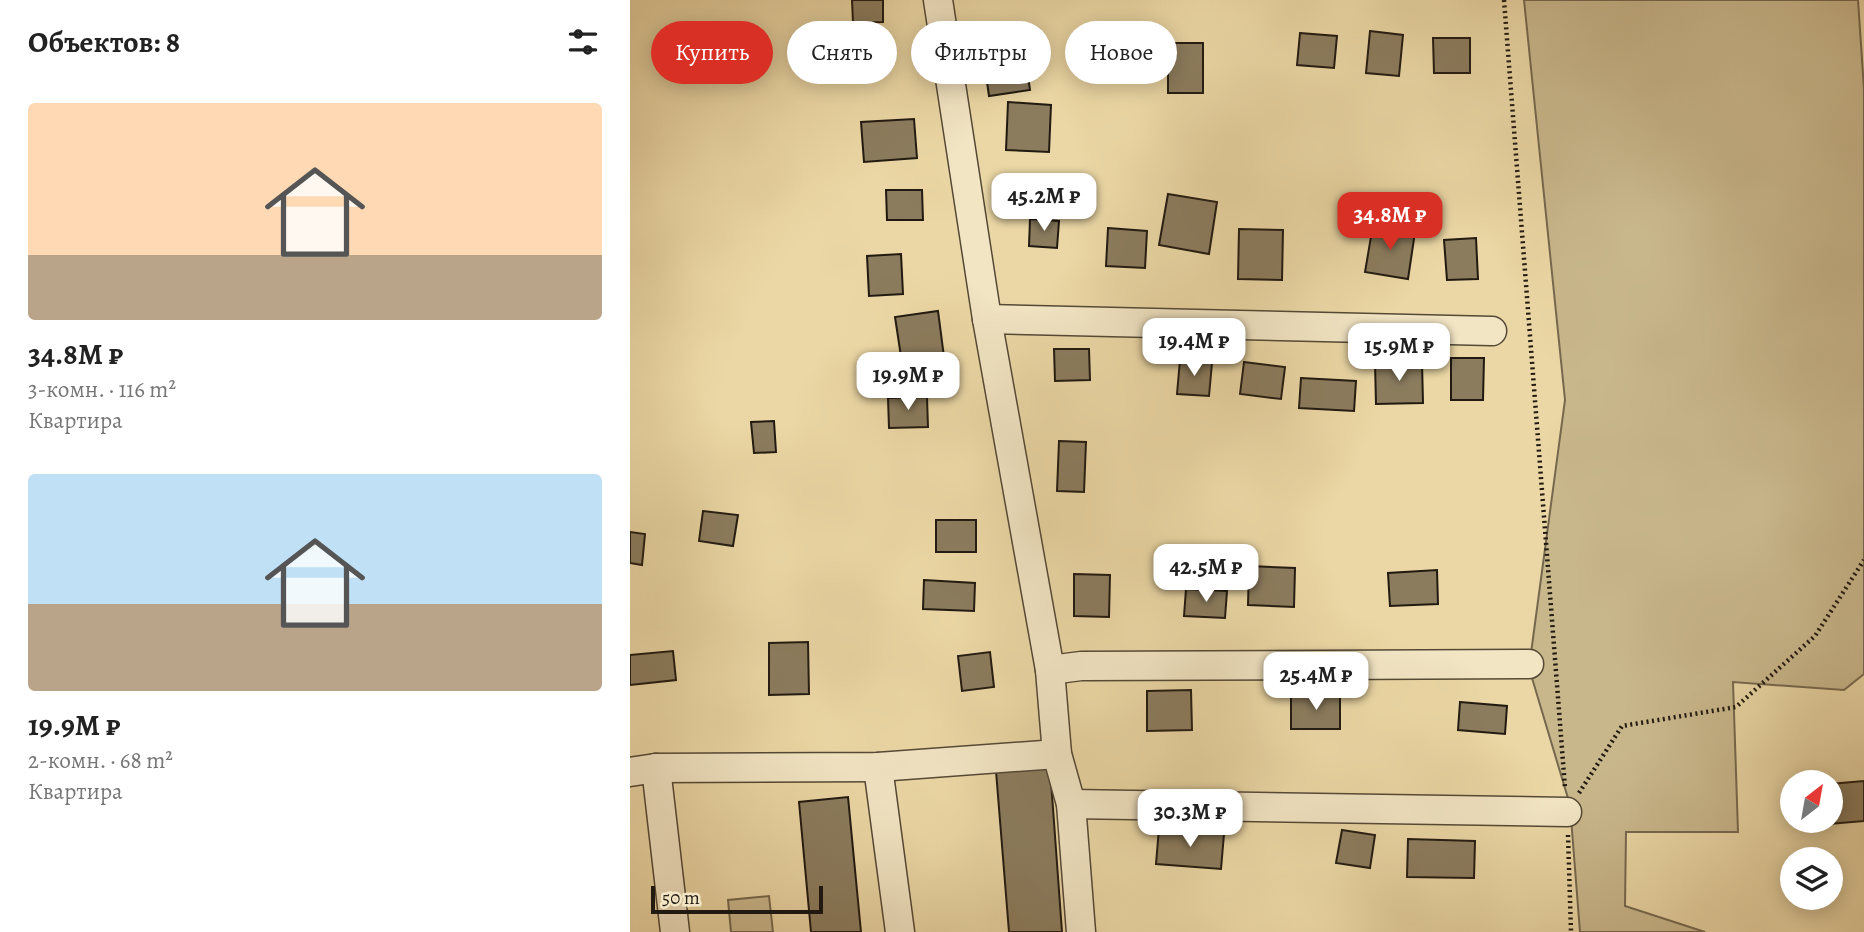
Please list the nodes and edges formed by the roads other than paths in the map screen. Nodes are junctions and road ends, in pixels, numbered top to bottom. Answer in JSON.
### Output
{"nodes":[{"id":1,"x":938,"y":0,"type":"edge"},
{"id":2,"x":988,"y":319,"type":"junction"},
{"id":3,"x":1492,"y":331,"type":"dead end"},
{"id":4,"x":1529,"y":664,"type":"dead end"},
{"id":5,"x":1049,"y":670,"type":"junction"},
{"id":6,"x":1057,"y":754,"type":"junction"},
{"id":7,"x":878,"y":767,"type":"junction"},
{"id":8,"x":643,"y":770,"type":"edge"},
{"id":9,"x":1071,"y":804,"type":"junction"},
{"id":10,"x":1567,"y":812,"type":"road end"},
{"id":11,"x":675,"y":932,"type":"edge"},
{"id":12,"x":900,"y":932,"type":"edge"},
{"id":13,"x":1081,"y":932,"type":"edge"}],
"edges":[{"from":1,"to":2,"type":"street"},
{"from":2,"to":3,"type":"street"},
{"from":2,"to":5,"type":"street"},
{"from":4,"to":5,"type":"street"},
{"from":5,"to":6,"type":"street"},
{"from":6,"to":7,"type":"street"},
{"from":6,"to":9,"type":"street"},
{"from":7,"to":8,"type":"street"},
{"from":7,"to":12,"type":"street"},
{"from":8,"to":11,"type":"street"},
{"from":9,"to":10,"type":"street"},
{"from":9,"to":13,"type":"street"}]}
